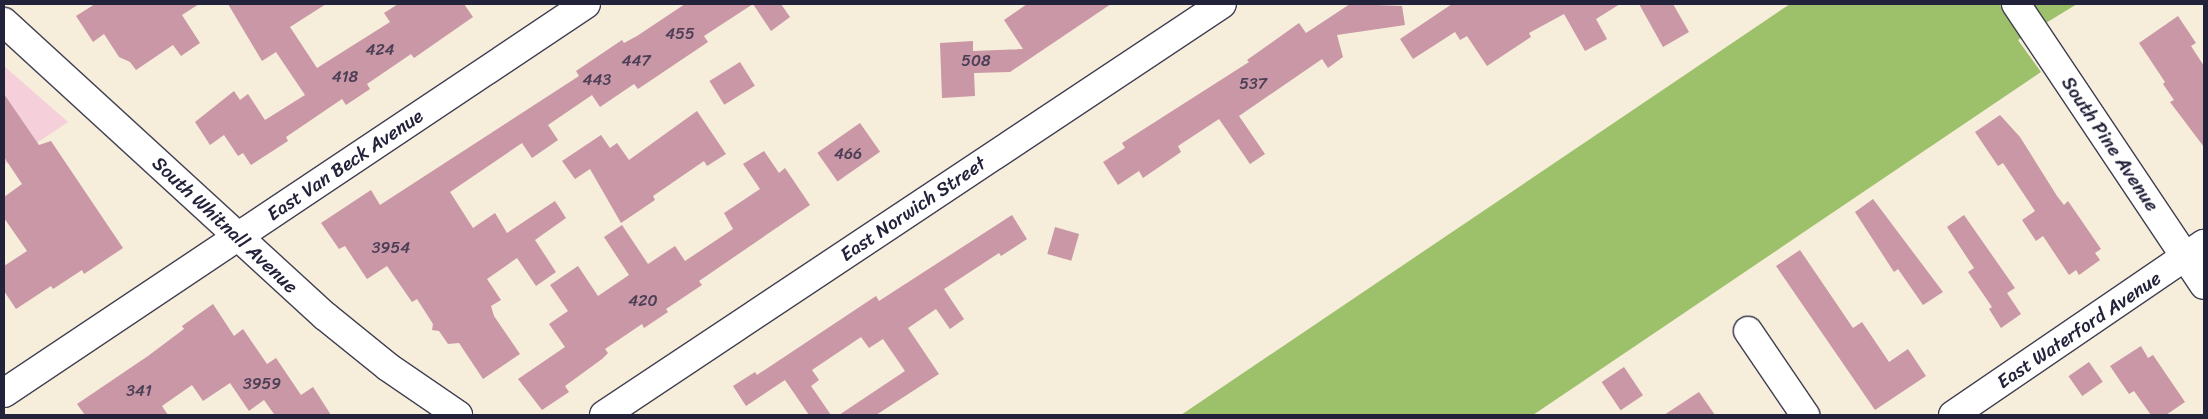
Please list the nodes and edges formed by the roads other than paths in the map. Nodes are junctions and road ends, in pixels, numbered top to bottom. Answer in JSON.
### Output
{"nodes":[{"id":1,"x":586,"y":4,"type":"edge"},
{"id":2,"x":1222,"y":4,"type":"edge"},
{"id":3,"x":2016,"y":4,"type":"edge"},
{"id":4,"x":4,"y":22,"type":"edge"},
{"id":5,"x":238,"y":237,"type":"junction"},
{"id":6,"x":2195,"y":250,"type":"edge"},
{"id":7,"x":2204,"y":285,"type":"edge"},
{"id":8,"x":1748,"y":331,"type":"dead end"},
{"id":9,"x":4,"y":393,"type":"edge"},
{"id":10,"x":458,"y":415,"type":"edge"},
{"id":11,"x":604,"y":415,"type":"edge"},
{"id":12,"x":1805,"y":415,"type":"edge"},
{"id":13,"x":1953,"y":415,"type":"edge"}],
"edges":[{"from":1,"to":5,"type":"street","name":"East Van Beck Avenue"},
{"from":2,"to":11,"type":"street","name":"East Norwich Street"},
{"from":3,"to":6,"type":"street","name":"South Pine Avenue"},
{"from":4,"to":5,"type":"street","name":"South Whitnall Avenue"},
{"from":5,"to":9,"type":"street","name":"East Van Beck Avenue"},
{"from":5,"to":10,"type":"street","name":"South Whitnall Avenue"},
{"from":6,"to":7,"type":"street","name":"South Pine Avenue"},
{"from":6,"to":13,"type":"street","name":"East Waterford Avenue"},
{"from":8,"to":12,"type":"street"}]}
